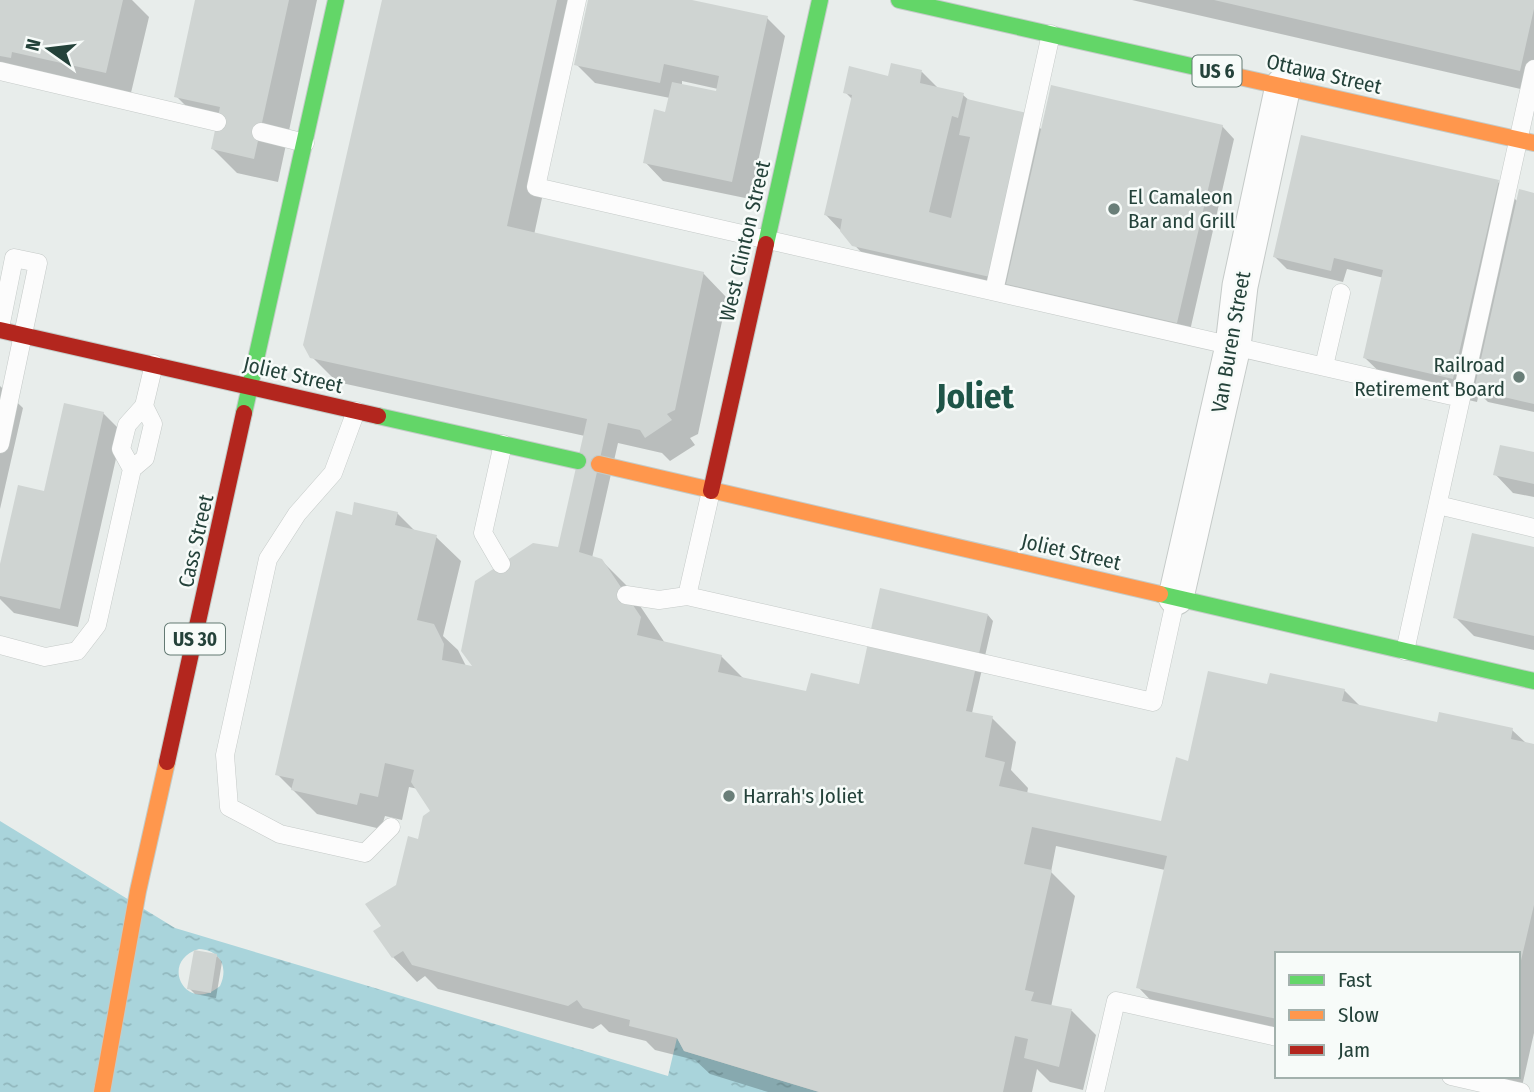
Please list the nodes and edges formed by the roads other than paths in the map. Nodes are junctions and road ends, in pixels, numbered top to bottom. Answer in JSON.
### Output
{"nodes":[{"id":1,"x":336,"y":0,"type":"edge"},
{"id":2,"x":577,"y":0,"type":"edge"},
{"id":3,"x":820,"y":0,"type":"edge"},
{"id":4,"x":899,"y":0,"type":"edge"},
{"id":5,"x":1051,"y":34,"type":"junction"},
{"id":6,"x":1534,"y":69,"type":"edge"},
{"id":7,"x":0,"y":71,"type":"edge"},
{"id":8,"x":1283,"y":86,"type":"junction"},
{"id":9,"x":217,"y":122,"type":"dead end"},
{"id":10,"x":261,"y":132,"type":"dead end"},
{"id":11,"x":1526,"y":141,"type":"edge"},
{"id":12,"x":305,"y":142,"type":"junction"},
{"id":13,"x":768,"y":240,"type":"junction"},
{"id":14,"x":994,"y":291,"type":"junction"},
{"id":15,"x":1341,"y":293,"type":"dead end"},
{"id":16,"x":0,"y":329,"type":"edge"},
{"id":17,"x":23,"y":335,"type":"junction"},
{"id":18,"x":1233,"y":346,"type":"junction"},
{"id":19,"x":154,"y":364,"type":"junction"},
{"id":20,"x":1324,"y":366,"type":"junction"},
{"id":21,"x":252,"y":387,"type":"junction"},
{"id":22,"x":1461,"y":398,"type":"junction"},
{"id":23,"x":144,"y":406,"type":"junction"},
{"id":24,"x":356,"y":411,"type":"junction"},
{"id":25,"x":0,"y":444,"type":"edge"},
{"id":26,"x":503,"y":444,"type":"junction"},
{"id":27,"x":578,"y":461,"type":"dead end"},
{"id":28,"x":599,"y":464,"type":"dead end"},
{"id":29,"x":132,"y":469,"type":"junction"},
{"id":30,"x":711,"y":491,"type":"junction"},
{"id":31,"x":1438,"y":505,"type":"junction"},
{"id":32,"x":1534,"y":528,"type":"edge"},
{"id":33,"x":501,"y":564,"type":"dead end"},
{"id":34,"x":626,"y":595,"type":"dead end"},
{"id":35,"x":687,"y":596,"type":"junction"},
{"id":36,"x":1176,"y":597,"type":"junction"},
{"id":37,"x":0,"y":645,"type":"edge"},
{"id":38,"x":1405,"y":651,"type":"junction"},
{"id":39,"x":1534,"y":681,"type":"edge"},
{"id":40,"x":391,"y":827,"type":"dead end"},
{"id":41,"x":1275,"y":1037,"type":"edge"},
{"id":42,"x":1460,"y":1078,"type":"edge"},
{"id":43,"x":102,"y":1092,"type":"edge"},
{"id":44,"x":1095,"y":1092,"type":"edge"},
{"id":45,"x":1521,"y":1092,"type":"edge"}],
"edges":[{"from":1,"to":12,"type":"street","name":"Cass Street","number":"US 30"},
{"from":2,"to":13,"type":"lane"},
{"from":3,"to":13,"type":"street","name":"West Clinton Street"},
{"from":4,"to":5,"type":"street","name":"Ottawa Street","number":"US 6"},
{"from":5,"to":8,"type":"street","name":"Ottawa Street","number":"US 6"},
{"from":5,"to":14,"type":"lane"},
{"from":6,"to":11,"type":"lane"},
{"from":7,"to":9,"type":"lane"},
{"from":8,"to":11,"type":"street","name":"Ottawa Street","number":"US 6"},
{"from":8,"to":18,"type":"street","name":"Van Buren Street"},
{"from":10,"to":12,"type":"lane"},
{"from":11,"to":22,"type":"lane"},
{"from":12,"to":21,"type":"street","name":"Cass Street","number":"US 30"},
{"from":13,"to":14,"type":"lane"},
{"from":13,"to":30,"type":"street","name":"West Clinton Street"},
{"from":14,"to":18,"type":"lane"},
{"from":15,"to":20,"type":"lane"},
{"from":16,"to":17,"type":"street","name":"Joliet Street"},
{"from":16,"to":17,"type":"lane"},
{"from":17,"to":19,"type":"street","name":"Joliet Street"},
{"from":17,"to":25,"type":"lane"},
{"from":18,"to":20,"type":"lane"},
{"from":18,"to":36,"type":"street","name":"Van Buren Street"},
{"from":19,"to":21,"type":"street","name":"Joliet Street"},
{"from":19,"to":23,"type":"lane"},
{"from":20,"to":22,"type":"lane"},
{"from":21,"to":24,"type":"street","name":"Joliet Street"},
{"from":21,"to":43,"type":"street","name":"Cass Street","number":"US 30"},
{"from":22,"to":31,"type":"lane"},
{"from":23,"to":29,"type":"lane"},
{"from":23,"to":29,"type":"lane"},
{"from":24,"to":26,"type":"street","name":"Joliet Street"},
{"from":24,"to":40,"type":"lane"},
{"from":26,"to":27,"type":"street","name":"Joliet Street"},
{"from":26,"to":33,"type":"lane"},
{"from":28,"to":30,"type":"street","name":"Joliet Street"},
{"from":29,"to":37,"type":"lane"},
{"from":30,"to":35,"type":"lane"},
{"from":30,"to":36,"type":"street","name":"Joliet Street"},
{"from":31,"to":32,"type":"lane"},
{"from":31,"to":38,"type":"lane"},
{"from":34,"to":35,"type":"lane"},
{"from":35,"to":36,"type":"lane"},
{"from":36,"to":38,"type":"street","name":"Joliet Street"},
{"from":38,"to":39,"type":"street","name":"Joliet Street"},
{"from":41,"to":44,"type":"lane"},
{"from":42,"to":45,"type":"lane"}]}
